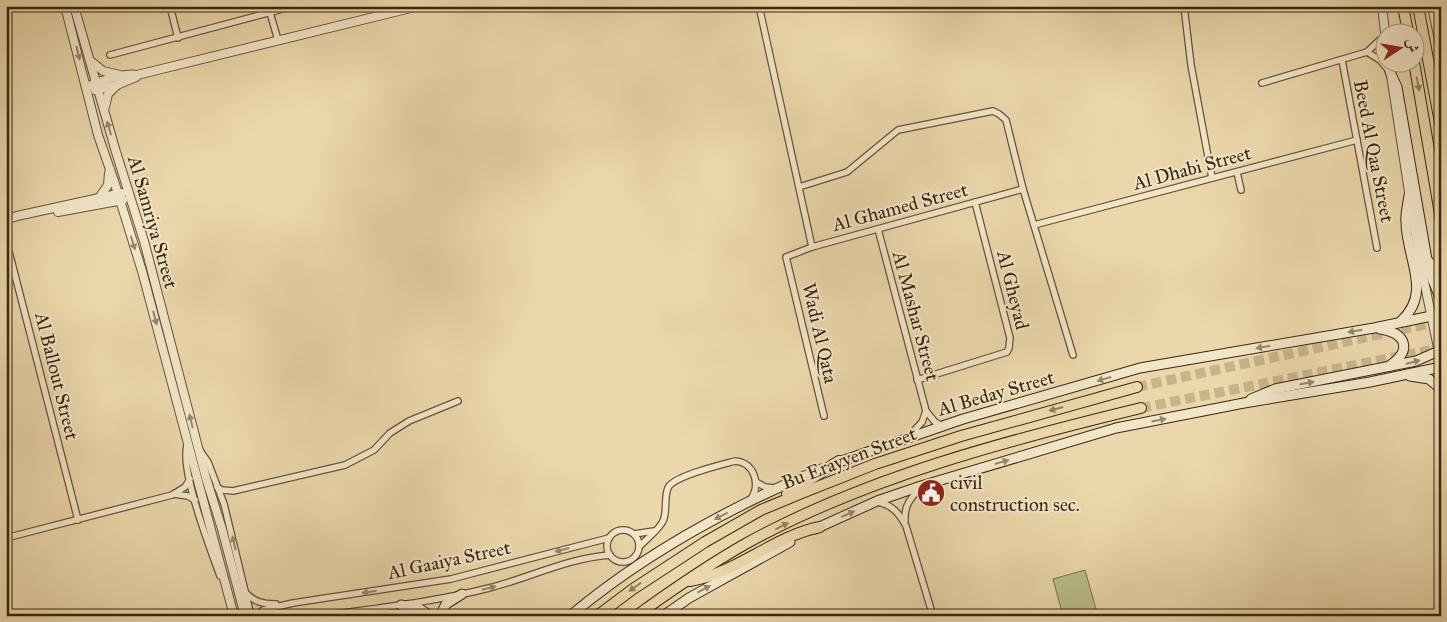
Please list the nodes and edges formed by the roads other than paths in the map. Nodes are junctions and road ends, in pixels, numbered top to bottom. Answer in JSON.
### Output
{"nodes":[{"id":1,"x":65,"y":6,"type":"edge"},
{"id":2,"x":74,"y":6,"type":"edge"},
{"id":3,"x":170,"y":6,"type":"edge"},
{"id":4,"x":294,"y":6,"type":"edge"},
{"id":5,"x":419,"y":6,"type":"edge"},
{"id":6,"x":760,"y":6,"type":"edge"},
{"id":7,"x":1184,"y":6,"type":"edge"},
{"id":8,"x":1382,"y":6,"type":"edge"},
{"id":9,"x":1403,"y":6,"type":"edge"},
{"id":10,"x":1418,"y":6,"type":"edge"},
{"id":11,"x":1432,"y":6,"type":"edge"},
{"id":12,"x":395,"y":9,"type":"edge"},
{"id":13,"x":269,"y":10,"type":"edge"},
{"id":14,"x":1384,"y":22,"type":"edge"},
{"id":15,"x":1406,"y":22,"type":"edge"},
{"id":16,"x":178,"y":38,"type":"junction"},
{"id":17,"x":278,"y":40,"type":"junction"},
{"id":18,"x":1374,"y":45,"type":"edge"},
{"id":19,"x":1441,"y":50,"type":"edge"},
{"id":20,"x":1367,"y":52,"type":"junction"},
{"id":21,"x":110,"y":56,"type":"dead end"},
{"id":22,"x":1374,"y":56,"type":"edge"},
{"id":23,"x":1342,"y":60,"type":"junction"},
{"id":24,"x":91,"y":61,"type":"junction"},
{"id":25,"x":1390,"y":72,"type":"joint"},
{"id":26,"x":1416,"y":72,"type":"edge"},
{"id":27,"x":137,"y":75,"type":"junction"},
{"id":28,"x":124,"y":76,"type":"junction"},
{"id":29,"x":1262,"y":83,"type":"dead end"},
{"id":30,"x":117,"y":85,"type":"junction"},
{"id":31,"x":98,"y":86,"type":"junction"},
{"id":32,"x":86,"y":87,"type":"junction"},
{"id":33,"x":104,"y":112,"type":"junction"},
{"id":34,"x":1441,"y":128,"type":"edge"},
{"id":35,"x":1357,"y":140,"type":"junction"},
{"id":36,"x":104,"y":154,"type":"junction"},
{"id":37,"x":1236,"y":172,"type":"junction"},
{"id":38,"x":1212,"y":178,"type":"junction"},
{"id":39,"x":799,"y":187,"type":"junction"},
{"id":40,"x":1023,"y":189,"type":"junction"},
{"id":41,"x":1241,"y":190,"type":"dead end"},
{"id":42,"x":130,"y":195,"type":"junction"},
{"id":43,"x":1409,"y":196,"type":"junction"},
{"id":44,"x":119,"y":197,"type":"junction"},
{"id":45,"x":102,"y":201,"type":"junction"},
{"id":46,"x":975,"y":202,"type":"junction"},
{"id":47,"x":126,"y":219,"type":"junction"},
{"id":48,"x":9,"y":220,"type":"edge"},
{"id":49,"x":1441,"y":220,"type":"edge"},
{"id":50,"x":1034,"y":225,"type":"junction"},
{"id":51,"x":878,"y":229,"type":"junction"},
{"id":52,"x":6,"y":240,"type":"edge"},
{"id":53,"x":812,"y":247,"type":"junction"},
{"id":54,"x":1377,"y":248,"type":"dead end"},
{"id":55,"x":786,"y":256,"type":"joint"},
{"id":56,"x":1426,"y":258,"type":"junction"},
{"id":57,"x":1441,"y":274,"type":"edge"},
{"id":58,"x":1441,"y":300,"type":"edge"},
{"id":59,"x":1441,"y":314,"type":"edge"},
{"id":60,"x":1430,"y":316,"type":"junction"},
{"id":61,"x":1441,"y":319,"type":"edge"},
{"id":62,"x":1400,"y":322,"type":"junction"},
{"id":63,"x":1374,"y":328,"type":"junction"},
{"id":64,"x":1439,"y":351,"type":"edge"},
{"id":65,"x":1073,"y":355,"type":"dead end"},
{"id":66,"x":176,"y":361,"type":"junction"},
{"id":67,"x":1441,"y":362,"type":"edge"},
{"id":68,"x":167,"y":363,"type":"junction"},
{"id":69,"x":1441,"y":366,"type":"edge"},
{"id":70,"x":1386,"y":367,"type":"junction"},
{"id":71,"x":1400,"y":375,"type":"junction"},
{"id":72,"x":917,"y":380,"type":"junction"},
{"id":73,"x":1137,"y":387,"type":"tunnel mouth"},
{"id":74,"x":1441,"y":389,"type":"edge"},
{"id":75,"x":458,"y":401,"type":"dead end"},
{"id":76,"x":1244,"y":403,"type":"junction"},
{"id":77,"x":1141,"y":408,"type":"tunnel mouth"},
{"id":78,"x":926,"y":412,"type":"junction"},
{"id":79,"x":824,"y":416,"type":"dead end"},
{"id":80,"x":942,"y":426,"type":"junction"},
{"id":81,"x":906,"y":437,"type":"junction"},
{"id":82,"x":188,"y":441,"type":"junction"},
{"id":83,"x":198,"y":447,"type":"junction"},
{"id":84,"x":839,"y":461,"type":"junction"},
{"id":85,"x":190,"y":479,"type":"junction"},
{"id":86,"x":756,"y":482,"type":"junction"},
{"id":87,"x":921,"y":486,"type":"junction"},
{"id":88,"x":218,"y":487,"type":"junction"},
{"id":89,"x":775,"y":488,"type":"junction"},
{"id":90,"x":234,"y":491,"type":"junction"},
{"id":91,"x":172,"y":494,"type":"junction"},
{"id":92,"x":195,"y":500,"type":"junction"},
{"id":93,"x":750,"y":501,"type":"junction"},
{"id":94,"x":877,"y":501,"type":"junction"},
{"id":95,"x":224,"y":504,"type":"junction"},
{"id":96,"x":761,"y":510,"type":"junction"},
{"id":97,"x":78,"y":520,"type":"junction"},
{"id":98,"x":820,"y":526,"type":"junction"},
{"id":99,"x":906,"y":526,"type":"junction"},
{"id":100,"x":654,"y":531,"type":"junction"},
{"id":101,"x":634,"y":534,"type":"junction"},
{"id":102,"x":6,"y":538,"type":"edge"},
{"id":103,"x":609,"y":538,"type":"junction"},
{"id":104,"x":639,"y":547,"type":"junction"},
{"id":105,"x":610,"y":555,"type":"junction"},
{"id":106,"x":684,"y":582,"type":"junction"},
{"id":107,"x":228,"y":591,"type":"junction"},
{"id":108,"x":244,"y":591,"type":"junction"},
{"id":109,"x":462,"y":594,"type":"junction"},
{"id":110,"x":293,"y":603,"type":"junction"},
{"id":111,"x":401,"y":605,"type":"junction"},
{"id":112,"x":234,"y":616,"type":"edge"},
{"id":113,"x":245,"y":616,"type":"edge"},
{"id":114,"x":251,"y":616,"type":"edge"},
{"id":115,"x":259,"y":616,"type":"edge"},
{"id":116,"x":320,"y":616,"type":"edge"},
{"id":117,"x":430,"y":616,"type":"edge"},
{"id":118,"x":440,"y":616,"type":"edge"},
{"id":119,"x":570,"y":616,"type":"edge"},
{"id":120,"x":597,"y":616,"type":"edge"},
{"id":121,"x":636,"y":616,"type":"edge"},
{"id":122,"x":663,"y":616,"type":"edge"},
{"id":123,"x":933,"y":616,"type":"edge"}],
"edges":[{"from":1,"to":32,"type":"street","name":"Al Samriya Street","one_way":true},
{"from":2,"to":24,"type":"street","name":"Al Samriya Street"},
{"from":3,"to":16,"type":"street"},
{"from":4,"to":13,"type":"street"},
{"from":5,"to":12,"type":"street"},
{"from":6,"to":39,"type":"street"},
{"from":7,"to":38,"type":"street"},
{"from":8,"to":14,"type":"street"},
{"from":9,"to":15,"type":"highway"},
{"from":10,"to":34,"type":"highway"},
{"from":11,"to":19,"type":"street"},
{"from":12,"to":17,"type":"street"},
{"from":13,"to":16,"type":"street"},
{"from":13,"to":17,"type":"street"},
{"from":16,"to":21,"type":"street"},
{"from":17,"to":27,"type":"street"},
{"from":18,"to":20,"type":"street"},
{"from":20,"to":22,"type":"street"},
{"from":20,"to":23,"type":"street"},
{"from":23,"to":29,"type":"street"},
{"from":23,"to":35,"type":"street","name":"Beed Al Qaa Street"},
{"from":24,"to":28,"type":"street"},
{"from":24,"to":31,"type":"street","name":"Al Samriya Street"},
{"from":25,"to":43,"type":"street"},
{"from":25,"to":56,"type":"main road"},
{"from":26,"to":49,"type":"highway","one_way":true},
{"from":27,"to":28,"type":"street"},
{"from":27,"to":30,"type":"street"},
{"from":28,"to":31,"type":"street"},
{"from":30,"to":31,"type":"street"},
{"from":30,"to":33,"type":"street"},
{"from":31,"to":32,"type":"street"},
{"from":31,"to":33,"type":"street","name":"Al Samriya Street"},
{"from":32,"to":36,"type":"street","name":"Al Samriya Street"},
{"from":42,"to":33,"type":"street","name":"Al Samriya Street","one_way":true},
{"from":35,"to":37,"type":"street","name":"Al Dhabi Street"},
{"from":35,"to":54,"type":"street","name":"Beed Al Qaa Street"},
{"from":36,"to":44,"type":"street","name":"Al Samriya Street"},
{"from":36,"to":45,"type":"street"},
{"from":37,"to":38,"type":"street","name":"Al Dhabi Street"},
{"from":37,"to":41,"type":"street"},
{"from":38,"to":50,"type":"street","name":"Al Dhabi Street"},
{"from":39,"to":40,"type":"street"},
{"from":39,"to":53,"type":"street"},
{"from":40,"to":46,"type":"street","name":"Al Ghamed Street"},
{"from":40,"to":50,"type":"street"},
{"from":42,"to":44,"type":"street"},
{"from":42,"to":66,"type":"street","name":"Al Samriya Street"},
{"from":43,"to":60,"type":"street"},
{"from":43,"to":62,"type":"main road"},
{"from":44,"to":45,"type":"street"},
{"from":44,"to":47,"type":"street","name":"Al Samriya Street"},
{"from":45,"to":47,"type":"street"},
{"from":45,"to":48,"type":"street"},
{"from":46,"to":51,"type":"street","name":"Al Ghamed Street"},
{"from":46,"to":72,"type":"street","name":"Al Gheyad"},
{"from":47,"to":68,"type":"street","name":"Al Samriya Street","one_way":true},
{"from":50,"to":65,"type":"street"},
{"from":51,"to":53,"type":"street","name":"Al Ghamed Street"},
{"from":51,"to":72,"type":"street","name":"Al Mashar Street"},
{"from":52,"to":97,"type":"street","name":"Al Ballout Street"},
{"from":53,"to":55,"type":"street","name":"Al Ghamed Street"},
{"from":55,"to":79,"type":"street","name":"Wadi Al Qata"},
{"from":56,"to":57,"type":"street"},
{"from":56,"to":58,"type":"main road"},
{"from":59,"to":60,"type":"main road","name":"Al Beday Street"},
{"from":60,"to":61,"type":"main road"},
{"from":60,"to":62,"type":"main road","name":"Al Beday Street"},
{"from":60,"to":64,"type":"street"},
{"from":62,"to":63,"type":"main road","name":"Al Beday Street"},
{"from":63,"to":70,"type":"main road"},
{"from":63,"to":80,"type":"main road","name":"Al Beday Street","one_way":true},
{"from":64,"to":67,"type":"street"},
{"from":70,"to":64,"type":"main road","one_way":true},
{"from":66,"to":68,"type":"street"},
{"from":83,"to":66,"type":"street","name":"Al Samriya Street","one_way":true},
{"from":68,"to":82,"type":"street","name":"Al Samriya Street"},
{"from":69,"to":71,"type":"main road"},
{"from":76,"to":70,"type":"main road","one_way":true},
{"from":71,"to":74,"type":"main road"},
{"from":71,"to":76,"type":"main road"},
{"from":72,"to":78,"type":"street","name":"Al Mashar Street"},
{"from":73,"to":96,"type":"highway","name":"Bu Erayyen Street","one_way":true},
{"from":75,"to":90,"type":"street"},
{"from":87,"to":76,"type":"main road","one_way":true},
{"from":106,"to":77,"type":"highway","name":"Bu Erayyen Street","one_way":true},
{"from":78,"to":80,"type":"street"},
{"from":78,"to":81,"type":"street"},
{"from":80,"to":81,"type":"main road","name":"Al Beday Street"},
{"from":81,"to":84,"type":"main road","name":"Al Beday Street"},
{"from":82,"to":85,"type":"street","name":"Al Samriya Street"},
{"from":82,"to":107,"type":"street","name":"Al Samriya Street"},
{"from":83,"to":88,"type":"street","name":"Al Samriya Street"},
{"from":83,"to":113,"type":"street","name":"Al Samriya Street"},
{"from":84,"to":89,"type":"main road","name":"Al Beday Street"},
{"from":84,"to":96,"type":"highway"},
{"from":85,"to":91,"type":"street"},
{"from":85,"to":92,"type":"street","name":"Al Samriya Street"},
{"from":86,"to":89,"type":"street"},
{"from":86,"to":93,"type":"street"},
{"from":86,"to":100,"type":"street"},
{"from":87,"to":94,"type":"main road"},
{"from":87,"to":99,"type":"street"},
{"from":88,"to":90,"type":"street"},
{"from":88,"to":95,"type":"street","name":"Al Samriya Street"},
{"from":89,"to":93,"type":"main road","name":"Al Beday Street"},
{"from":90,"to":95,"type":"street"},
{"from":91,"to":92,"type":"street"},
{"from":91,"to":97,"type":"street"},
{"from":92,"to":107,"type":"street","name":"Al Samriya Street"},
{"from":93,"to":119,"type":"main road","name":"Al Beday Street","one_way":true},
{"from":98,"to":94,"type":"main road","one_way":true},
{"from":94,"to":99,"type":"street"},
{"from":108,"to":95,"type":"street","name":"Al Samriya Street","one_way":true},
{"from":96,"to":120,"type":"highway","name":"Bu Erayyen Street","one_way":true},
{"from":97,"to":102,"type":"street"},
{"from":98,"to":106,"type":"highway"},
{"from":122,"to":98,"type":"main road","one_way":true},
{"from":99,"to":123,"type":"street"},
{"from":100,"to":101,"type":"street"},
{"from":100,"to":104,"type":"street"},
{"from":101,"to":103,"type":"street"},
{"from":101,"to":104,"type":"street"},
{"from":103,"to":105,"type":"street"},
{"from":103,"to":110,"type":"street","name":"Al Gaaiya Street","one_way":true},
{"from":104,"to":105,"type":"street"},
{"from":109,"to":105,"type":"street","name":"Al Gaaiya Street","one_way":true},
{"from":106,"to":121,"type":"highway","name":"Bu Erayyen Street"},
{"from":107,"to":112,"type":"street","name":"Al Samriya Street"},
{"from":108,"to":110,"type":"street","name":"Al Gaaiya Street"},
{"from":108,"to":114,"type":"street","name":"Al Samriya Street"},
{"from":109,"to":111,"type":"street","name":"Al Gaaiya Street"},
{"from":109,"to":118,"type":"main road"},
{"from":110,"to":115,"type":"street","name":"Al Gaaiya Street"},
{"from":111,"to":116,"type":"street","name":"Al Gaaiya Street"},
{"from":111,"to":117,"type":"main road"}]}
